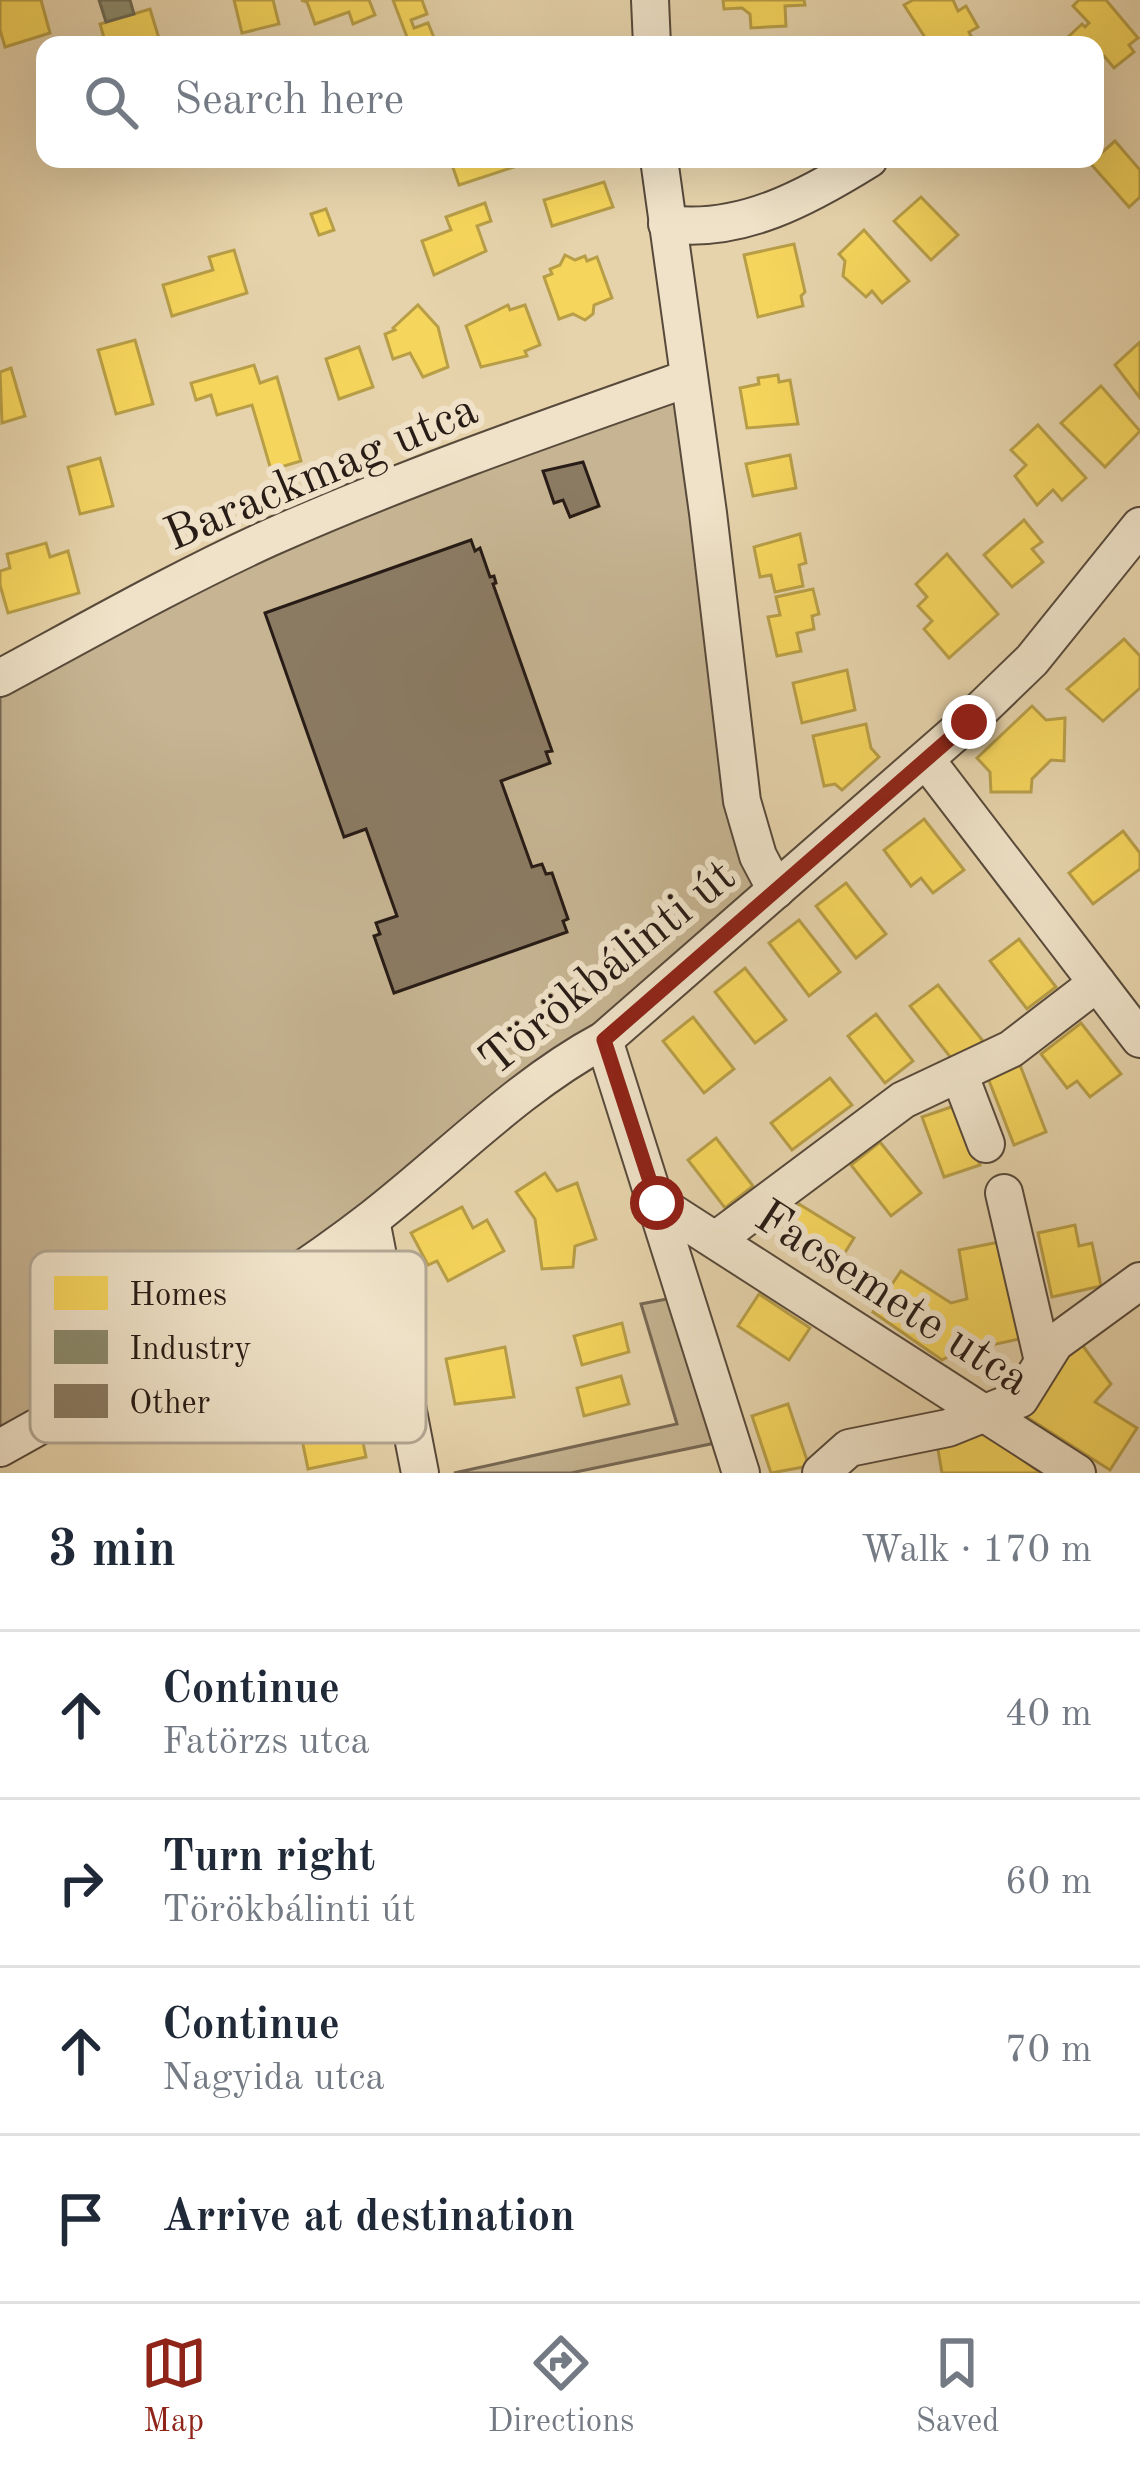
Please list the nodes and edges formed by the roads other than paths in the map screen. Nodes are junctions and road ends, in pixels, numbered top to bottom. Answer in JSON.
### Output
{"nodes":[{"id":1,"x":650,"y":0,"type":"edge"},
{"id":2,"x":652,"y":36,"type":"edge"},
{"id":3,"x":660,"y":168,"type":"edge"},
{"id":4,"x":853,"y":168,"type":"edge"},
{"id":5,"x":667,"y":224,"type":"junction"},
{"id":6,"x":689,"y":378,"type":"junction"},
{"id":7,"x":1140,"y":526,"type":"edge"},
{"id":8,"x":0,"y":678,"type":"edge"},
{"id":9,"x":927,"y":761,"type":"junction"},
{"id":10,"x":776,"y":890,"type":"junction"},
{"id":11,"x":1097,"y":983,"type":"junction"},
{"id":12,"x":604,"y":1040,"type":"junction"},
{"id":13,"x":1140,"y":1040,"type":"edge"},
{"id":14,"x":960,"y":1076,"type":"junction"},
{"id":15,"x":986,"y":1144,"type":"dead end"},
{"id":16,"x":1004,"y":1193,"type":"dead end"},
{"id":17,"x":657,"y":1203,"type":"junction"},
{"id":18,"x":370,"y":1220,"type":"junction"},
{"id":19,"x":718,"y":1239,"type":"junction"},
{"id":20,"x":324,"y":1251,"type":"edge"},
{"id":21,"x":376,"y":1251,"type":"edge"},
{"id":22,"x":1140,"y":1281,"type":"edge"},
{"id":23,"x":1043,"y":1361,"type":"junction"},
{"id":24,"x":988,"y":1413,"type":"junction"},
{"id":25,"x":30,"y":1431,"type":"edge"},
{"id":26,"x":414,"y":1443,"type":"edge"},
{"id":27,"x":0,"y":1448,"type":"edge"},
{"id":28,"x":420,"y":1473,"type":"edge"},
{"id":29,"x":740,"y":1473,"type":"edge"},
{"id":30,"x":821,"y":1473,"type":"edge"},
{"id":31,"x":1077,"y":1473,"type":"edge"}],
"edges":[{"from":1,"to":2,"type":"street"},
{"from":3,"to":5,"type":"street","name":"Törökbálinti út"},
{"from":4,"to":5,"type":"street"},
{"from":5,"to":6,"type":"street","name":"Törökbálinti út"},
{"from":6,"to":8,"type":"street","name":"Barackmag utca"},
{"from":6,"to":10,"type":"street","name":"Törökbálinti út"},
{"from":7,"to":9,"type":"street"},
{"from":9,"to":10,"type":"street"},
{"from":9,"to":11,"type":"street"},
{"from":10,"to":12,"type":"street","name":"Törökbálinti út"},
{"from":11,"to":13,"type":"street"},
{"from":11,"to":14,"type":"street"},
{"from":12,"to":17,"type":"street"},
{"from":12,"to":18,"type":"street","name":"Törökbálinti út"},
{"from":14,"to":15,"type":"street"},
{"from":14,"to":19,"type":"street"},
{"from":16,"to":23,"type":"street"},
{"from":17,"to":19,"type":"street","name":"Facsemete utca"},
{"from":17,"to":29,"type":"street"},
{"from":18,"to":20,"type":"street","name":"Törökbálinti út"},
{"from":18,"to":21,"type":"street"},
{"from":19,"to":24,"type":"street","name":"Facsemete utca"},
{"from":22,"to":23,"type":"street"},
{"from":23,"to":24,"type":"street"},
{"from":24,"to":30,"type":"street"},
{"from":24,"to":31,"type":"street","name":"Facsemete utca"},
{"from":25,"to":27,"type":"street","name":"Törökbálinti út"},
{"from":26,"to":28,"type":"street"}]}
